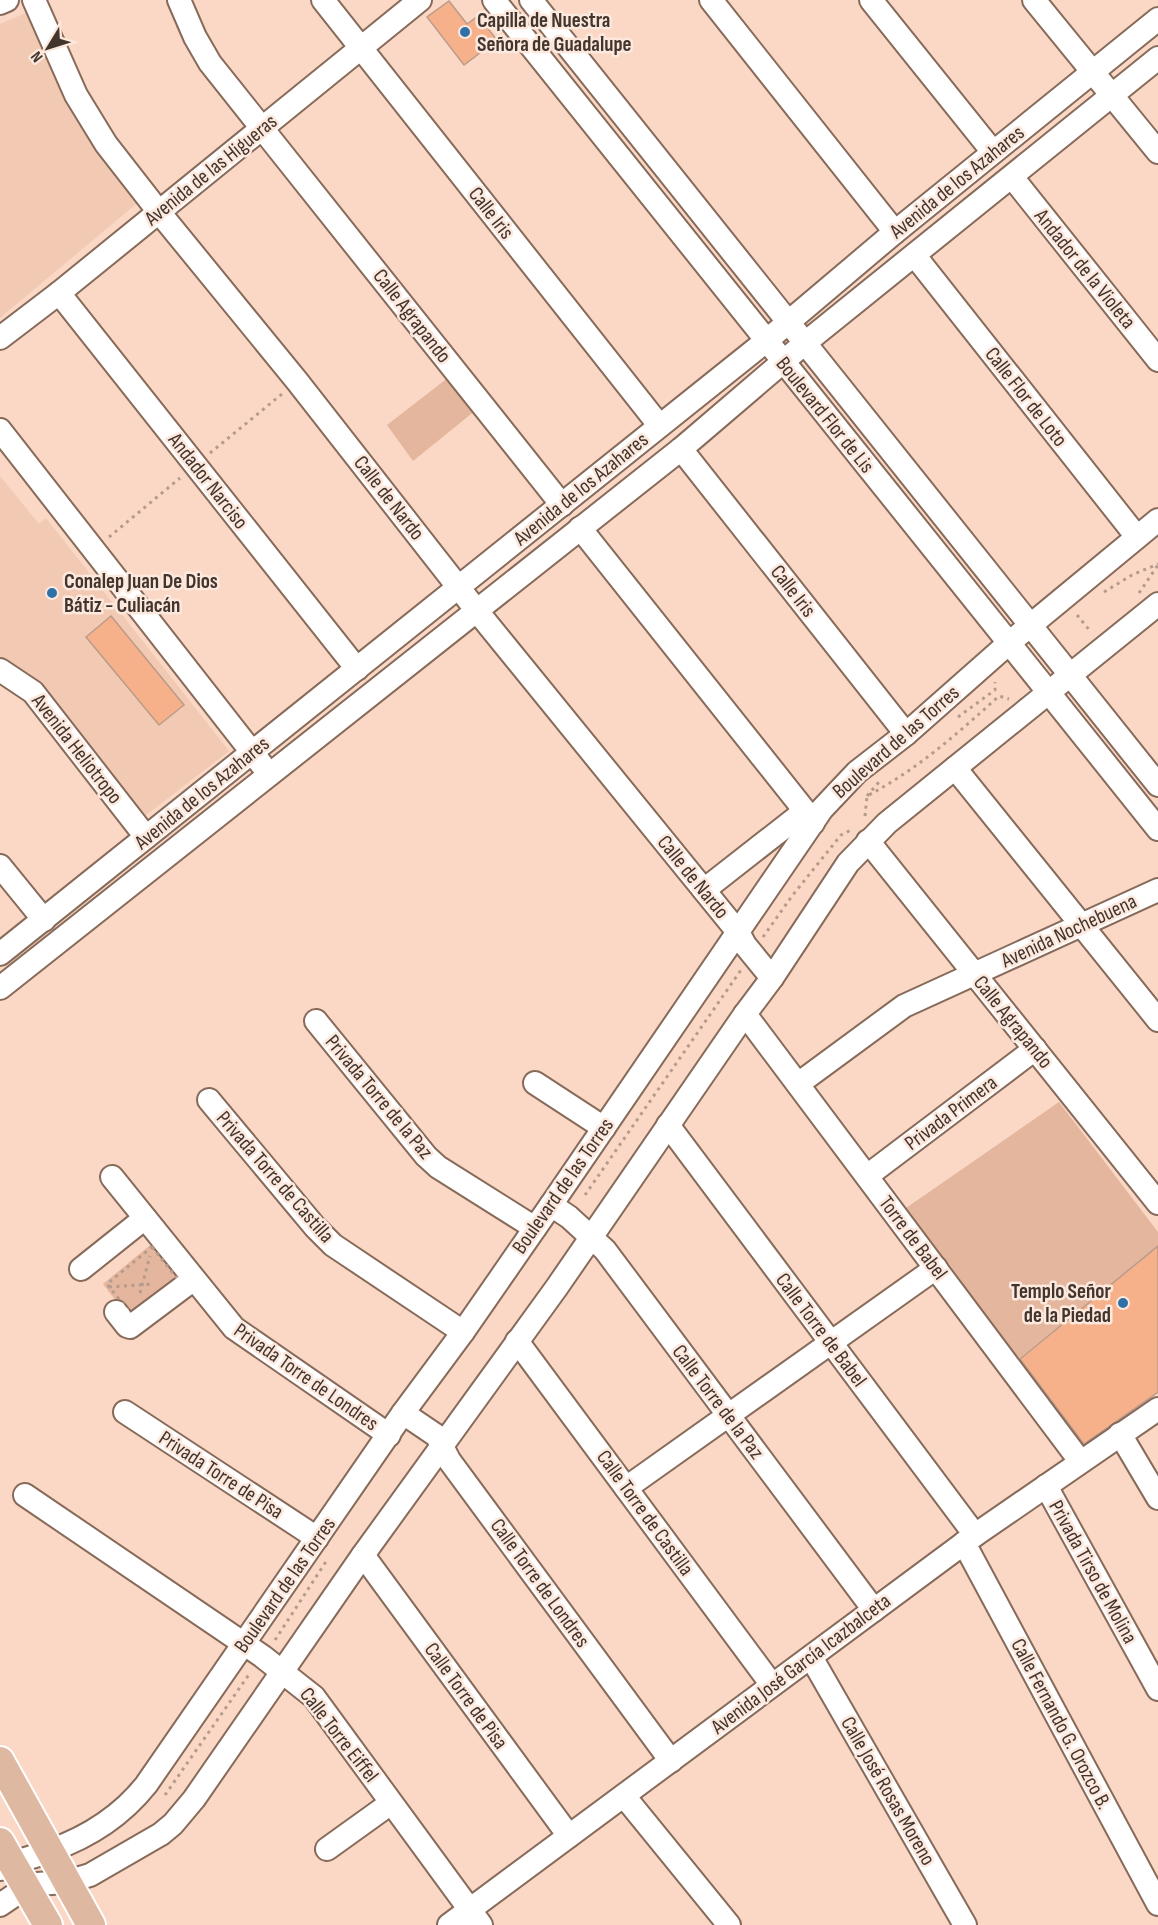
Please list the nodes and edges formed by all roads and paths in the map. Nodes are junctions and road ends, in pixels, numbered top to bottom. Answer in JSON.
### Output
{"nodes":[{"id":1,"x":7,"y":0,"type":"edge"},
{"id":2,"x":34,"y":0,"type":"edge"},
{"id":3,"x":179,"y":0,"type":"edge"},
{"id":4,"x":323,"y":0,"type":"edge"},
{"id":5,"x":420,"y":0,"type":"edge"},
{"id":6,"x":494,"y":0,"type":"edge"},
{"id":7,"x":531,"y":0,"type":"edge"},
{"id":8,"x":711,"y":0,"type":"edge"},
{"id":9,"x":871,"y":0,"type":"edge"},
{"id":10,"x":1034,"y":0,"type":"edge"},
{"id":11,"x":0,"y":3,"type":"edge"},
{"id":12,"x":1158,"y":19,"type":"edge"},
{"id":13,"x":360,"y":49,"type":"junction"},
{"id":14,"x":1158,"y":58,"type":"edge"},
{"id":15,"x":1093,"y":72,"type":"junction"},
{"id":16,"x":1112,"y":95,"type":"junction"},
{"id":17,"x":262,"y":127,"type":"junction"},
{"id":18,"x":993,"y":152,"type":"junction"},
{"id":19,"x":1158,"y":152,"type":"edge"},
{"id":20,"x":1012,"y":177,"type":"junction"},
{"id":21,"x":159,"y":212,"type":"junction"},
{"id":22,"x":895,"y":232,"type":"junction"},
{"id":23,"x":915,"y":256,"type":"junction"},
{"id":24,"x":59,"y":293,"type":"junction"},
{"id":25,"x":788,"y":321,"type":"junction"},
{"id":26,"x":0,"y":338,"type":"edge"},
{"id":27,"x":766,"y":341,"type":"junction"},
{"id":28,"x":805,"y":343,"type":"junction"},
{"id":29,"x":1158,"y":360,"type":"edge"},
{"id":30,"x":783,"y":361,"type":"junction"},
{"id":31,"x":659,"y":425,"type":"junction"},
{"id":32,"x":0,"y":429,"type":"edge"},
{"id":33,"x":681,"y":449,"type":"junction"},
{"id":34,"x":562,"y":505,"type":"junction"},
{"id":35,"x":1158,"y":520,"type":"edge"},
{"id":36,"x":580,"y":528,"type":"junction"},
{"id":37,"x":1137,"y":537,"type":"junction"},
{"id":38,"x":1158,"y":564,"type":"edge"},
{"id":39,"x":459,"y":587,"type":"junction"},
{"id":40,"x":1100,"y":595,"type":"dead end"},
{"id":41,"x":1158,"y":604,"type":"edge"},
{"id":42,"x":477,"y":611,"type":"junction"},
{"id":43,"x":1071,"y":615,"type":"dead end"},
{"id":44,"x":1030,"y":625,"type":"junction"},
{"id":45,"x":1091,"y":632,"type":"dead end"},
{"id":46,"x":1009,"y":643,"type":"junction"},
{"id":47,"x":357,"y":669,"type":"junction"},
{"id":48,"x":0,"y":670,"type":"edge"},
{"id":49,"x":1070,"y":675,"type":"junction"},
{"id":50,"x":1048,"y":691,"type":"junction"},
{"id":51,"x":906,"y":734,"type":"junction"},
{"id":52,"x":252,"y":753,"type":"junction"},
{"id":53,"x":955,"y":768,"type":"junction"},
{"id":54,"x":1154,"y":771,"type":"edge"},
{"id":55,"x":270,"y":775,"type":"junction"},
{"id":56,"x":809,"y":817,"type":"junction"},
{"id":57,"x":1158,"y":829,"type":"edge"},
{"id":58,"x":146,"y":837,"type":"junction"},
{"id":59,"x":868,"y":840,"type":"junction"},
{"id":60,"x":0,"y":866,"type":"edge"},
{"id":61,"x":704,"y":890,"type":"junction"},
{"id":62,"x":1158,"y":890,"type":"edge"},
{"id":63,"x":44,"y":920,"type":"junction"},
{"id":64,"x":1082,"y":926,"type":"junction"},
{"id":65,"x":738,"y":932,"type":"junction"},
{"id":66,"x":0,"y":954,"type":"edge"},
{"id":67,"x":752,"y":954,"type":"junction"},
{"id":68,"x":975,"y":974,"type":"junction"},
{"id":69,"x":772,"y":978,"type":"junction"},
{"id":70,"x":0,"y":988,"type":"edge"},
{"id":71,"x":745,"y":1014,"type":"junction"},
{"id":72,"x":1158,"y":1020,"type":"edge"},
{"id":73,"x":316,"y":1021,"type":"dead end"},
{"id":74,"x":1035,"y":1049,"type":"junction"},
{"id":75,"x":535,"y":1083,"type":"dead end"},
{"id":76,"x":798,"y":1084,"type":"junction"},
{"id":77,"x":209,"y":1100,"type":"dead end"},
{"id":78,"x":668,"y":1125,"type":"junction"},
{"id":79,"x":604,"y":1128,"type":"junction"},
{"id":80,"x":867,"y":1176,"type":"junction"},
{"id":81,"x":112,"y":1177,"type":"dead end"},
{"id":82,"x":585,"y":1195,"type":"dead end"},
{"id":83,"x":1158,"y":1203,"type":"edge"},
{"id":84,"x":551,"y":1205,"type":"junction"},
{"id":85,"x":145,"y":1218,"type":"junction"},
{"id":86,"x":535,"y":1228,"type":"junction"},
{"id":87,"x":591,"y":1237,"type":"junction"},
{"id":88,"x":152,"y":1247,"type":"junction"},
{"id":89,"x":936,"y":1268,"type":"junction"},
{"id":90,"x":81,"y":1269,"type":"dead end"},
{"id":91,"x":187,"y":1280,"type":"junction"},
{"id":92,"x":171,"y":1283,"type":"dead end"},
{"id":93,"x":161,"y":1284,"type":"dead end"},
{"id":94,"x":142,"y":1285,"type":"junction"},
{"id":95,"x":109,"y":1287,"type":"junction"},
{"id":96,"x":140,"y":1296,"type":"dead end"},
{"id":97,"x":129,"y":1312,"type":"junction"},
{"id":98,"x":463,"y":1332,"type":"junction"},
{"id":99,"x":518,"y":1341,"type":"junction"},
{"id":100,"x":831,"y":1343,"type":"junction"},
{"id":101,"x":1158,"y":1409,"type":"edge"},
{"id":102,"x":125,"y":1412,"type":"dead end"},
{"id":103,"x":403,"y":1413,"type":"junction"},
{"id":104,"x":728,"y":1415,"type":"junction"},
{"id":105,"x":1120,"y":1434,"type":"junction"},
{"id":106,"x":389,"y":1435,"type":"junction"},
{"id":107,"x":443,"y":1445,"type":"junction"},
{"id":108,"x":1080,"y":1461,"type":"junction"},
{"id":109,"x":1046,"y":1486,"type":"junction"},
{"id":110,"x":626,"y":1488,"type":"junction"},
{"id":111,"x":25,"y":1495,"type":"dead end"},
{"id":112,"x":1158,"y":1498,"type":"edge"},
{"id":113,"x":317,"y":1538,"type":"junction"},
{"id":114,"x":970,"y":1539,"type":"junction"},
{"id":115,"x":363,"y":1556,"type":"junction"},
{"id":116,"x":874,"y":1610,"type":"junction"},
{"id":117,"x":244,"y":1644,"type":"junction"},
{"id":118,"x":811,"y":1657,"type":"junction"},
{"id":119,"x":283,"y":1672,"type":"junction"},
{"id":120,"x":772,"y":1685,"type":"junction"},
{"id":121,"x":1158,"y":1689,"type":"edge"},
{"id":122,"x":0,"y":1761,"type":"edge"},
{"id":123,"x":671,"y":1761,"type":"junction"},
{"id":124,"x":624,"y":1796,"type":"junction"},
{"id":125,"x":391,"y":1803,"type":"junction"},
{"id":126,"x":569,"y":1836,"type":"junction"},
{"id":127,"x":327,"y":1849,"type":"dead end"},
{"id":128,"x":51,"y":1851,"type":"junction"},
{"id":129,"x":4,"y":1858,"type":"edge"},
{"id":130,"x":66,"y":1882,"type":"junction"},
{"id":131,"x":25,"y":1888,"type":"junction"},
{"id":132,"x":1158,"y":1904,"type":"edge"},
{"id":133,"x":0,"y":1905,"type":"edge"},
{"id":134,"x":475,"y":1918,"type":"edge"},
{"id":135,"x":48,"y":1925,"type":"edge"},
{"id":136,"x":91,"y":1925,"type":"edge"},
{"id":137,"x":449,"y":1925,"type":"edge"},
{"id":138,"x":729,"y":1925,"type":"edge"},
{"id":139,"x":965,"y":1925,"type":"edge"}],
"edges":[{"from":1,"to":11,"type":"street"},
{"from":2,"to":21,"type":"street","name":"Calle de Nardo"},
{"from":3,"to":17,"type":"street","name":"Calle Agrapando"},
{"from":4,"to":13,"type":"street","name":"Calle Iris"},
{"from":5,"to":13,"type":"street","name":"Avenida de las Higueras"},
{"from":6,"to":27,"type":"street","name":"Boulevard Flor de Lis"},
{"from":7,"to":25,"type":"street","name":"Boulevard Flor de Lis"},
{"from":8,"to":22,"type":"street"},
{"from":9,"to":18,"type":"street"},
{"from":10,"to":15,"type":"street"},
{"from":12,"to":15,"type":"street","name":"Avenida de los Azahares"},
{"from":13,"to":17,"type":"street","name":"Avenida de las Higueras"},
{"from":13,"to":31,"type":"street","name":"Calle Iris"},
{"from":14,"to":16,"type":"street","name":"Avenida de los Azahares"},
{"from":15,"to":16,"type":"street"},
{"from":15,"to":18,"type":"street","name":"Avenida de los Azahares"},
{"from":16,"to":19,"type":"street"},
{"from":16,"to":20,"type":"street","name":"Avenida de los Azahares"},
{"from":17,"to":21,"type":"street","name":"Avenida de las Higueras"},
{"from":17,"to":34,"type":"street","name":"Calle Agrapando"},
{"from":18,"to":22,"type":"street","name":"Avenida de los Azahares"},
{"from":20,"to":23,"type":"street","name":"Avenida de los Azahares"},
{"from":20,"to":29,"type":"street","name":"Andador de la Violeta"},
{"from":21,"to":24,"type":"street","name":"Avenida de las Higueras"},
{"from":21,"to":39,"type":"street","name":"Calle de Nardo"},
{"from":22,"to":25,"type":"street","name":"Avenida de los Azahares"},
{"from":23,"to":28,"type":"street","name":"Avenida de los Azahares"},
{"from":23,"to":37,"type":"street","name":"Calle Flor de Loto"},
{"from":24,"to":26,"type":"street","name":"Avenida de las Higueras"},
{"from":24,"to":47,"type":"street","name":"Andador Narciso"},
{"from":25,"to":27,"type":"street","name":"Avenida de los Azahares"},
{"from":25,"to":28,"type":"street","name":"Boulevard Flor de Lis"},
{"from":27,"to":30,"type":"street","name":"Boulevard Flor de Lis"},
{"from":27,"to":31,"type":"street","name":"Avenida de los Azahares"},
{"from":28,"to":30,"type":"street","name":"Avenida de los Azahares"},
{"from":28,"to":44,"type":"street","name":"Boulevard Flor de Lis"},
{"from":30,"to":33,"type":"street","name":"Avenida de los Azahares"},
{"from":30,"to":46,"type":"street","name":"Boulevard Flor de Lis"},
{"from":31,"to":34,"type":"street","name":"Avenida de los Azahares"},
{"from":32,"to":52,"type":"street"},
{"from":33,"to":36,"type":"street","name":"Avenida de los Azahares"},
{"from":33,"to":51,"type":"street","name":"Calle Iris"},
{"from":34,"to":39,"type":"street","name":"Avenida de los Azahares"},
{"from":35,"to":37,"type":"street","name":"Boulevard de las Torres"},
{"from":36,"to":42,"type":"street","name":"Avenida de los Azahares"},
{"from":36,"to":56,"type":"street"},
{"from":37,"to":44,"type":"street","name":"Boulevard de las Torres"},
{"from":38,"to":40,"type":"path"},
{"from":39,"to":42,"type":"street","name":"Calle de Nardo"},
{"from":39,"to":47,"type":"street","name":"Avenida de los Azahares"},
{"from":41,"to":49,"type":"street"},
{"from":42,"to":55,"type":"street","name":"Avenida de los Azahares"},
{"from":42,"to":61,"type":"street","name":"Calle de Nardo"},
{"from":43,"to":45,"type":"path"},
{"from":44,"to":46,"type":"street","name":"Boulevard de las Torres"},
{"from":44,"to":49,"type":"street","name":"Boulevard Flor de Lis"},
{"from":46,"to":50,"type":"street","name":"Boulevard Flor de Lis"},
{"from":46,"to":51,"type":"street","name":"Boulevard de las Torres"},
{"from":47,"to":52,"type":"street","name":"Avenida de los Azahares"},
{"from":48,"to":58,"type":"street","name":"Avenida Heliotropo"},
{"from":49,"to":50,"type":"street"},
{"from":49,"to":54,"type":"street","name":"Boulevard Flor de Lis"},
{"from":50,"to":53,"type":"street"},
{"from":50,"to":57,"type":"street","name":"Boulevard Flor de Lis"},
{"from":51,"to":56,"type":"street","name":"Boulevard de las Torres"},
{"from":52,"to":55,"type":"street"},
{"from":52,"to":58,"type":"street","name":"Avenida de los Azahares"},
{"from":53,"to":59,"type":"street"},
{"from":53,"to":64,"type":"street"},
{"from":55,"to":70,"type":"street","name":"Avenida de los Azahares"},
{"from":56,"to":61,"type":"street"},
{"from":56,"to":65,"type":"street","name":"Boulevard de las Torres"},
{"from":58,"to":63,"type":"street","name":"Avenida de los Azahares"},
{"from":59,"to":68,"type":"street","name":"Calle Agrapando"},
{"from":59,"to":69,"type":"street"},
{"from":60,"to":63,"type":"street"},
{"from":61,"to":65,"type":"street","name":"Calle de Nardo"},
{"from":62,"to":64,"type":"street","name":"Avenida Nochebuena"},
{"from":63,"to":66,"type":"street","name":"Avenida de los Azahares"},
{"from":64,"to":68,"type":"street","name":"Avenida Nochebuena"},
{"from":64,"to":72,"type":"street"},
{"from":65,"to":67,"type":"street","name":"Calle de Nardo"},
{"from":65,"to":79,"type":"street","name":"Boulevard de las Torres"},
{"from":67,"to":69,"type":"street","name":"Calle de Nardo"},
{"from":67,"to":82,"type":"path"},
{"from":68,"to":74,"type":"street","name":"Calle Agrapando"},
{"from":68,"to":76,"type":"street","name":"Avenida Nochebuena"},
{"from":69,"to":71,"type":"street"},
{"from":71,"to":76,"type":"street","name":"Torre de Babel"},
{"from":71,"to":78,"type":"street"},
{"from":73,"to":86,"type":"street","name":"Privada Torre de la Paz"},
{"from":74,"to":80,"type":"street","name":"Privada Primera"},
{"from":74,"to":83,"type":"street","name":"Calle Agrapando"},
{"from":75,"to":79,"type":"street"},
{"from":76,"to":80,"type":"street","name":"Torre de Babel"},
{"from":77,"to":98,"type":"street","name":"Privada Torre de Castilla"},
{"from":78,"to":87,"type":"street"},
{"from":78,"to":100,"type":"street","name":"Calle Torre de Babel"},
{"from":79,"to":84,"type":"street","name":"Boulevard de las Torres"},
{"from":80,"to":89,"type":"street","name":"Torre de Babel"},
{"from":81,"to":85,"type":"street","name":"Privada Torre de Londres"},
{"from":84,"to":86,"type":"street","name":"Boulevard de las Torres"},
{"from":84,"to":87,"type":"street","name":"Calle Torre de la Paz"},
{"from":85,"to":90,"type":"street"},
{"from":85,"to":91,"type":"street","name":"Privada Torre de Londres"},
{"from":86,"to":98,"type":"street","name":"Boulevard de las Torres"},
{"from":87,"to":99,"type":"street"},
{"from":87,"to":104,"type":"street","name":"Calle Torre de la Paz"},
{"from":88,"to":91,"type":"path"},
{"from":88,"to":94,"type":"path"},
{"from":88,"to":95,"type":"path"},
{"from":89,"to":100,"type":"street"},
{"from":89,"to":108,"type":"street","name":"Torre de Babel"},
{"from":91,"to":92,"type":"path"},
{"from":91,"to":97,"type":"path"},
{"from":91,"to":97,"type":"street"},
{"from":91,"to":106,"type":"street","name":"Privada Torre de Londres"},
{"from":93,"to":94,"type":"path"},
{"from":94,"to":95,"type":"path"},
{"from":94,"to":96,"type":"path"},
{"from":95,"to":97,"type":"path"},
{"from":98,"to":103,"type":"street","name":"Boulevard de las Torres"},
{"from":99,"to":107,"type":"street"},
{"from":99,"to":110,"type":"street","name":"Calle Torre de Castilla"},
{"from":100,"to":104,"type":"street"},
{"from":100,"to":114,"type":"street","name":"Calle Torre de Babel"},
{"from":101,"to":105,"type":"street","name":"Avenida José García Icazbalceta"},
{"from":102,"to":113,"type":"street","name":"Privada Torre de Pisa"},
{"from":103,"to":106,"type":"street","name":"Boulevard de las Torres"},
{"from":103,"to":107,"type":"street","name":"Calle Torre de Londres"},
{"from":104,"to":110,"type":"street"},
{"from":104,"to":116,"type":"street","name":"Calle Torre de la Paz"},
{"from":105,"to":108,"type":"street","name":"Avenida José García Icazbalceta"},
{"from":105,"to":112,"type":"street"},
{"from":106,"to":113,"type":"street","name":"Boulevard de las Torres"},
{"from":107,"to":115,"type":"street"},
{"from":107,"to":123,"type":"street","name":"Calle Torre de Londres"},
{"from":108,"to":109,"type":"street","name":"Avenida José García Icazbalceta"},
{"from":109,"to":114,"type":"street","name":"Avenida José García Icazbalceta"},
{"from":109,"to":121,"type":"street","name":"Privada Tirso de Molina"},
{"from":110,"to":120,"type":"street","name":"Calle Torre de Castilla"},
{"from":111,"to":117,"type":"street","name":"Calle Torre Eiffel"},
{"from":113,"to":117,"type":"street","name":"Boulevard de las Torres"},
{"from":114,"to":116,"type":"street","name":"Avenida José García Icazbalceta"},
{"from":114,"to":132,"type":"street","name":"Calle Fernando G. Orozco B."},
{"from":115,"to":119,"type":"street"},
{"from":115,"to":126,"type":"street","name":"Calle Torre de Pisa"},
{"from":116,"to":118,"type":"street","name":"Avenida José García Icazbalceta"},
{"from":117,"to":119,"type":"street","name":"Calle Torre Eiffel"},
{"from":117,"to":128,"type":"street","name":"Boulevard de las Torres"},
{"from":118,"to":120,"type":"street","name":"Avenida José García Icazbalceta"},
{"from":118,"to":139,"type":"street","name":"Calle José Rosas Moreno"},
{"from":119,"to":125,"type":"street","name":"Calle Torre Eiffel"},
{"from":119,"to":130,"type":"street"},
{"from":120,"to":123,"type":"street","name":"Avenida José García Icazbalceta"},
{"from":122,"to":128,"type":"main road"},
{"from":123,"to":124,"type":"street","name":"Avenida José García Icazbalceta"},
{"from":124,"to":126,"type":"street","name":"Avenida José García Icazbalceta"},
{"from":124,"to":138,"type":"street"},
{"from":125,"to":127,"type":"street"},
{"from":125,"to":134,"type":"street","name":"Calle Torre Eiffel"},
{"from":126,"to":134,"type":"street","name":"Avenida José García Icazbalceta"},
{"from":128,"to":129,"type":"street","name":"Boulevard de las Torres"},
{"from":128,"to":130,"type":"main road"},
{"from":129,"to":131,"type":"main road"},
{"from":130,"to":131,"type":"street"},
{"from":130,"to":136,"type":"main road"},
{"from":131,"to":133,"type":"street"},
{"from":131,"to":135,"type":"main road"},
{"from":134,"to":137,"type":"street","name":"Avenida José García Icazbalceta"}]}
